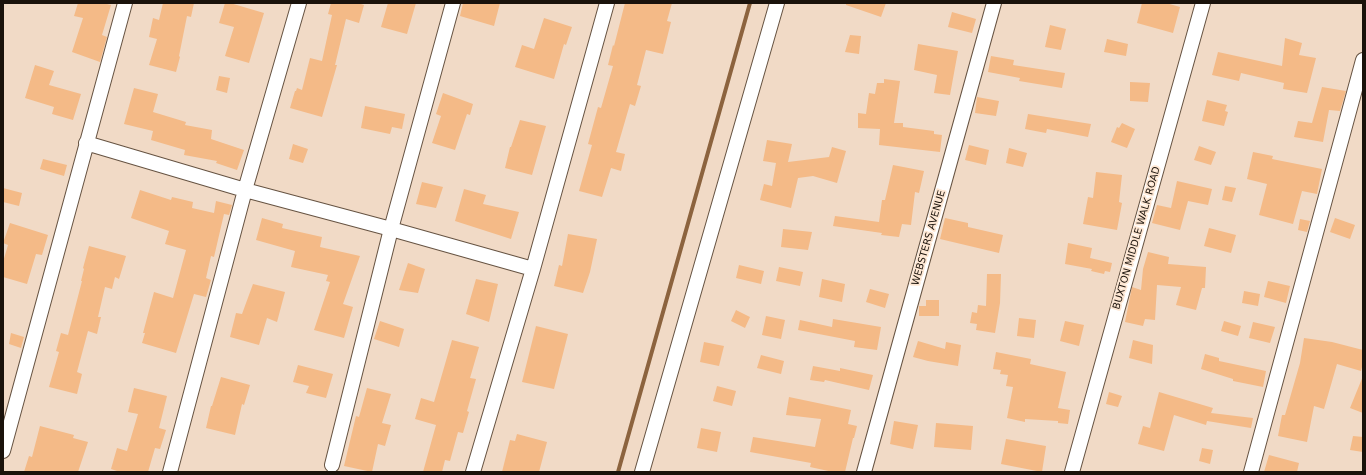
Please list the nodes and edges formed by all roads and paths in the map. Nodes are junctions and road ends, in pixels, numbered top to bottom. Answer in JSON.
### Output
{"nodes":[{"id":1,"x":124,"y":3,"type":"edge"},
{"id":2,"x":299,"y":3,"type":"edge"},
{"id":3,"x":453,"y":3,"type":"edge"},
{"id":4,"x":607,"y":3,"type":"edge"},
{"id":5,"x":777,"y":3,"type":"edge"},
{"id":6,"x":994,"y":3,"type":"edge"},
{"id":7,"x":1202,"y":3,"type":"edge"},
{"id":8,"x":1363,"y":60,"type":"edge"},
{"id":9,"x":86,"y":143,"type":"junction"},
{"id":10,"x":245,"y":190,"type":"junction"},
{"id":11,"x":390,"y":229,"type":"junction"},
{"id":12,"x":533,"y":269,"type":"junction"},
{"id":13,"x":3,"y":451,"type":"edge"},
{"id":14,"x":332,"y":465,"type":"dead end"},
{"id":15,"x":170,"y":472,"type":"edge"},
{"id":16,"x":473,"y":472,"type":"edge"},
{"id":17,"x":642,"y":472,"type":"edge"},
{"id":18,"x":864,"y":472,"type":"edge"},
{"id":19,"x":1072,"y":472,"type":"edge"},
{"id":20,"x":1251,"y":472,"type":"edge"}],
"edges":[{"from":1,"to":9,"type":"street"},
{"from":2,"to":10,"type":"street"},
{"from":3,"to":11,"type":"street"},
{"from":4,"to":12,"type":"street"},
{"from":5,"to":17,"type":"street"},
{"from":6,"to":18,"type":"street","name":"WEBSTERS AVENUE"},
{"from":7,"to":19,"type":"street","name":"BUXTON MIDDLE WALK ROAD"},
{"from":8,"to":20,"type":"street"},
{"from":9,"to":10,"type":"street"},
{"from":9,"to":13,"type":"street"},
{"from":10,"to":11,"type":"street"},
{"from":10,"to":15,"type":"street"},
{"from":11,"to":12,"type":"street"},
{"from":11,"to":14,"type":"street"},
{"from":12,"to":16,"type":"street"}]}
